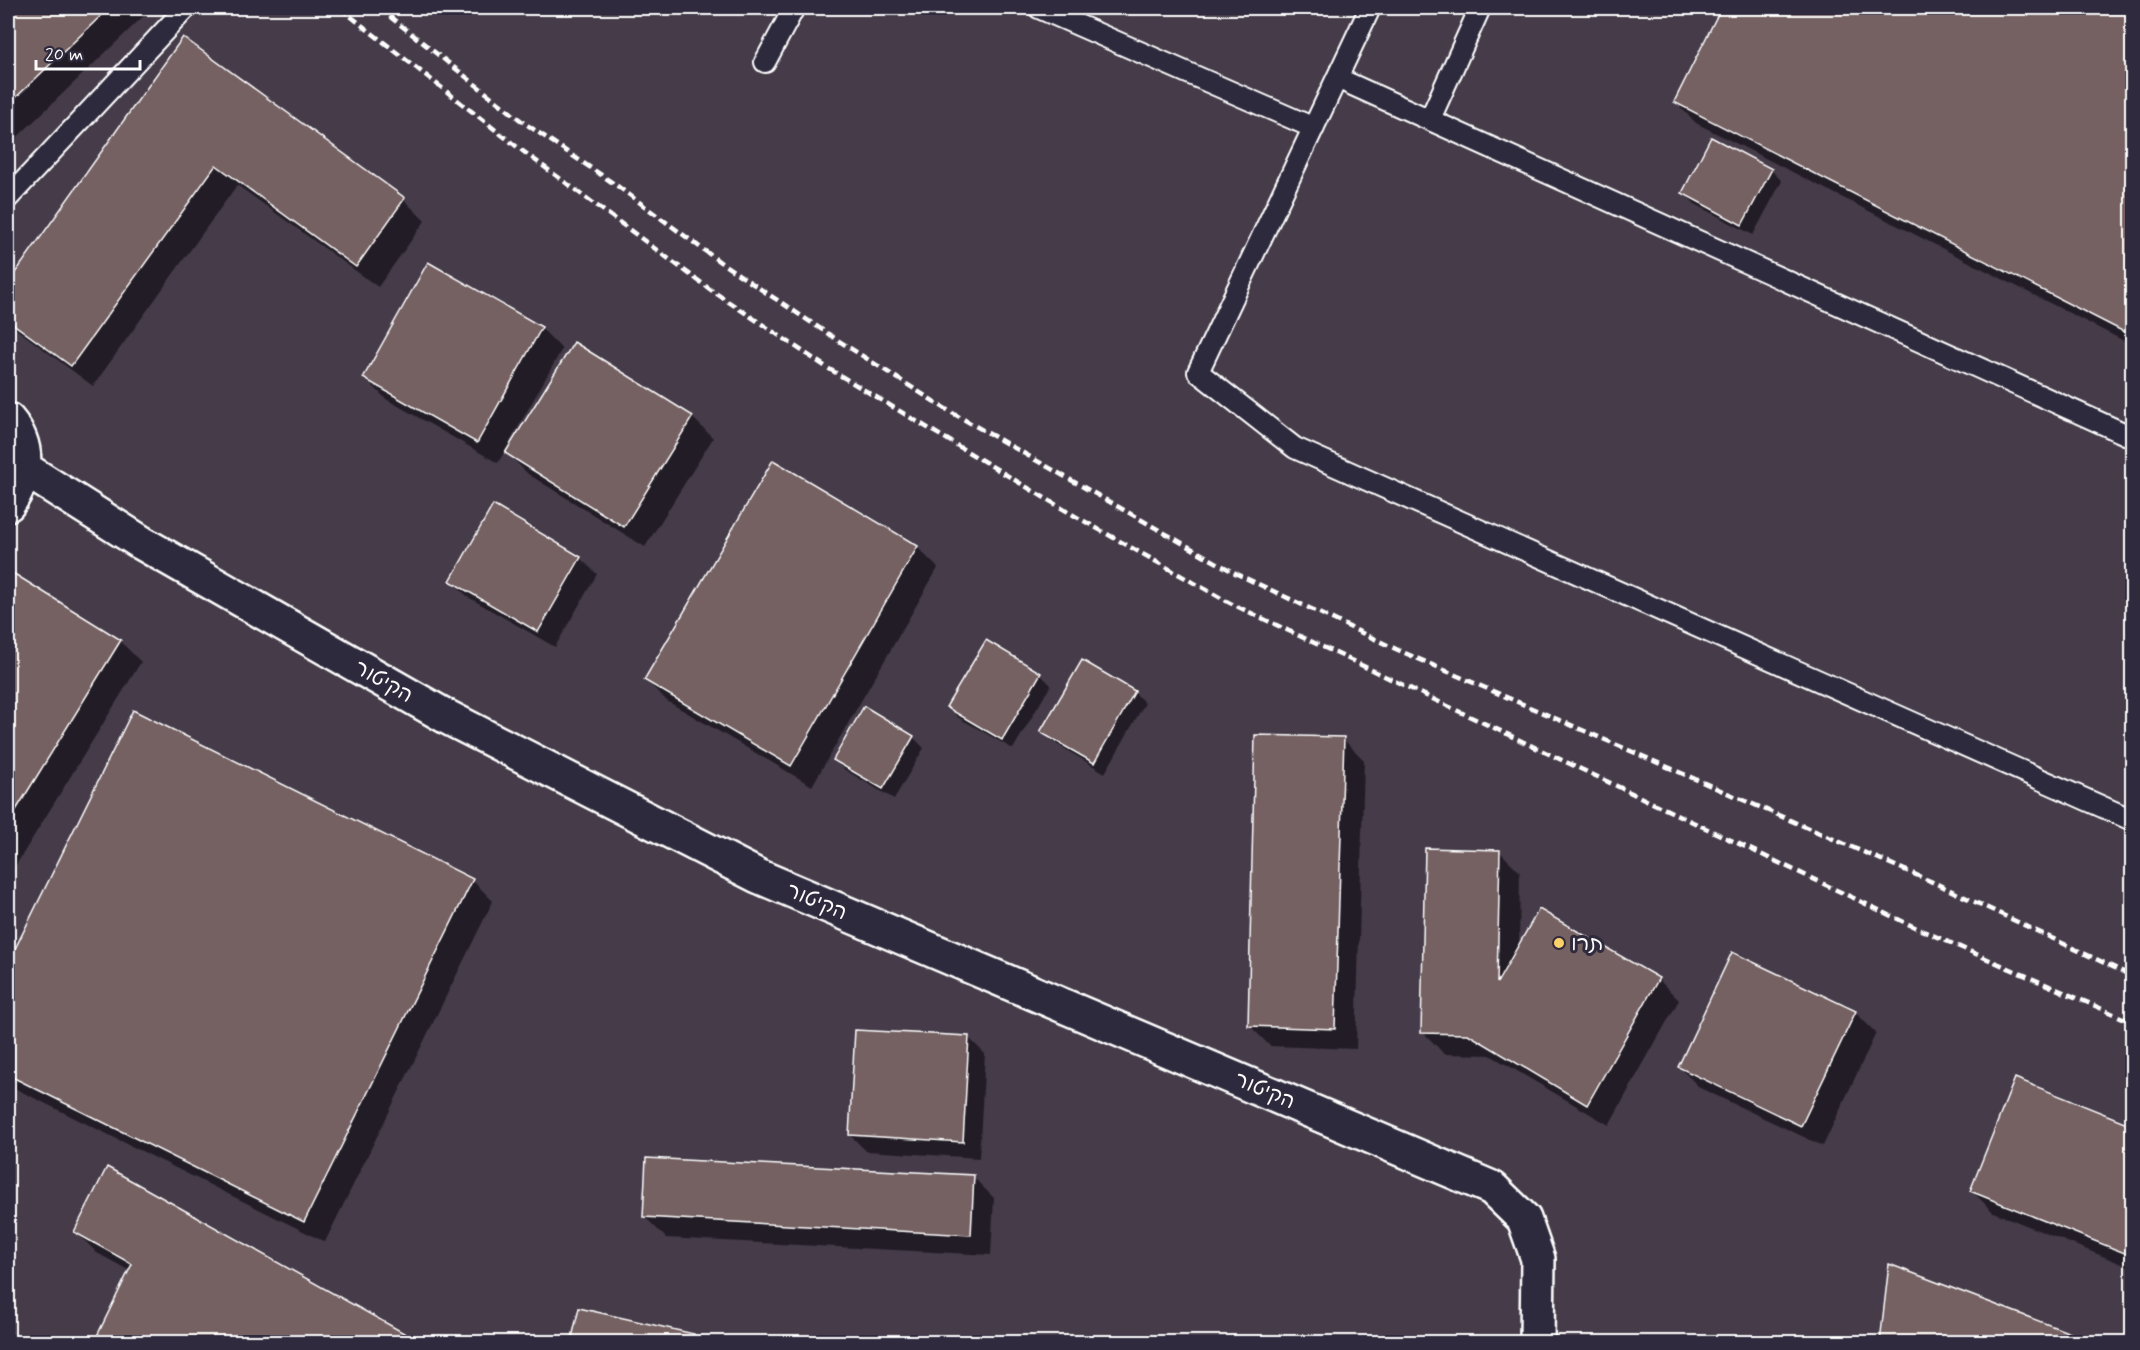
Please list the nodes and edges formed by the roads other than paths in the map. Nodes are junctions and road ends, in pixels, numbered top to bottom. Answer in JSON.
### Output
{"nodes":[{"id":1,"x":186,"y":8,"type":"edge"},
{"id":2,"x":794,"y":8,"type":"edge"},
{"id":3,"x":1039,"y":8,"type":"edge"},
{"id":4,"x":1368,"y":8,"type":"edge"},
{"id":5,"x":1480,"y":8,"type":"edge"},
{"id":6,"x":765,"y":62,"type":"dead end"},
{"id":7,"x":1337,"y":78,"type":"junction"},
{"id":8,"x":1430,"y":119,"type":"junction"},
{"id":9,"x":1314,"y":128,"type":"junction"},
{"id":10,"x":8,"y":198,"type":"edge"},
{"id":11,"x":8,"y":420,"type":"edge"},
{"id":12,"x":2133,"y":437,"type":"edge"},
{"id":13,"x":24,"y":469,"type":"junction"},
{"id":14,"x":8,"y":504,"type":"edge"},
{"id":15,"x":2133,"y":820,"type":"edge"},
{"id":16,"x":1538,"y":1342,"type":"edge"}],
"edges":[{"from":1,"to":10,"type":"lane"},
{"from":2,"to":6,"type":"lane"},
{"from":3,"to":9,"type":"lane"},
{"from":4,"to":7,"type":"lane"},
{"from":5,"to":8,"type":"lane"},
{"from":7,"to":8,"type":"lane"},
{"from":7,"to":9,"type":"lane"},
{"from":8,"to":12,"type":"lane"},
{"from":9,"to":15,"type":"lane"},
{"from":11,"to":13,"type":"street"},
{"from":13,"to":14,"type":"street"},
{"from":13,"to":16,"type":"street","name":"הקיטור"}]}
